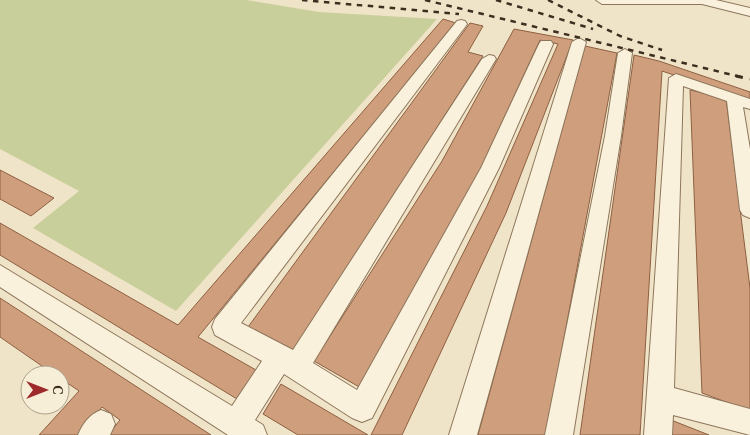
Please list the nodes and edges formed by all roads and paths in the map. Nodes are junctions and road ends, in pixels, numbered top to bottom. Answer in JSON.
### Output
{"nodes":[{"id":1,"x":602,"y":0,"type":"edge"},
{"id":2,"x":750,"y":12,"type":"edge"},
{"id":3,"x":461,"y":24,"type":"dead end"},
{"id":4,"x":579,"y":42,"type":"dead end"},
{"id":5,"x":546,"y":44,"type":"dead end"},
{"id":6,"x":625,"y":53,"type":"dead end"},
{"id":7,"x":489,"y":59,"type":"dead end"},
{"id":8,"x":742,"y":101,"type":"edge"},
{"id":9,"x":750,"y":210,"type":"edge"},
{"id":10,"x":0,"y":275,"type":"edge"},
{"id":11,"x":288,"y":363,"type":"junction"},
{"id":12,"x":661,"y":398,"type":"junction"},
{"id":13,"x":750,"y":423,"type":"edge"},
{"id":14,"x":244,"y":430,"type":"edge"},
{"id":15,"x":463,"y":435,"type":"edge"},
{"id":16,"x":559,"y":435,"type":"edge"},
{"id":17,"x":658,"y":435,"type":"edge"}],
"edges":[{"from":1,"to":2,"type":"lane"},
{"from":3,"to":11,"type":"lane"},
{"from":4,"to":15,"type":"lane"},
{"from":5,"to":11,"type":"lane"},
{"from":6,"to":16,"type":"lane"},
{"from":7,"to":11,"type":"lane"},
{"from":8,"to":9,"type":"lane"},
{"from":8,"to":12,"type":"lane"},
{"from":10,"to":14,"type":"lane"},
{"from":11,"to":14,"type":"lane"},
{"from":12,"to":13,"type":"lane"},
{"from":12,"to":17,"type":"lane"}]}
